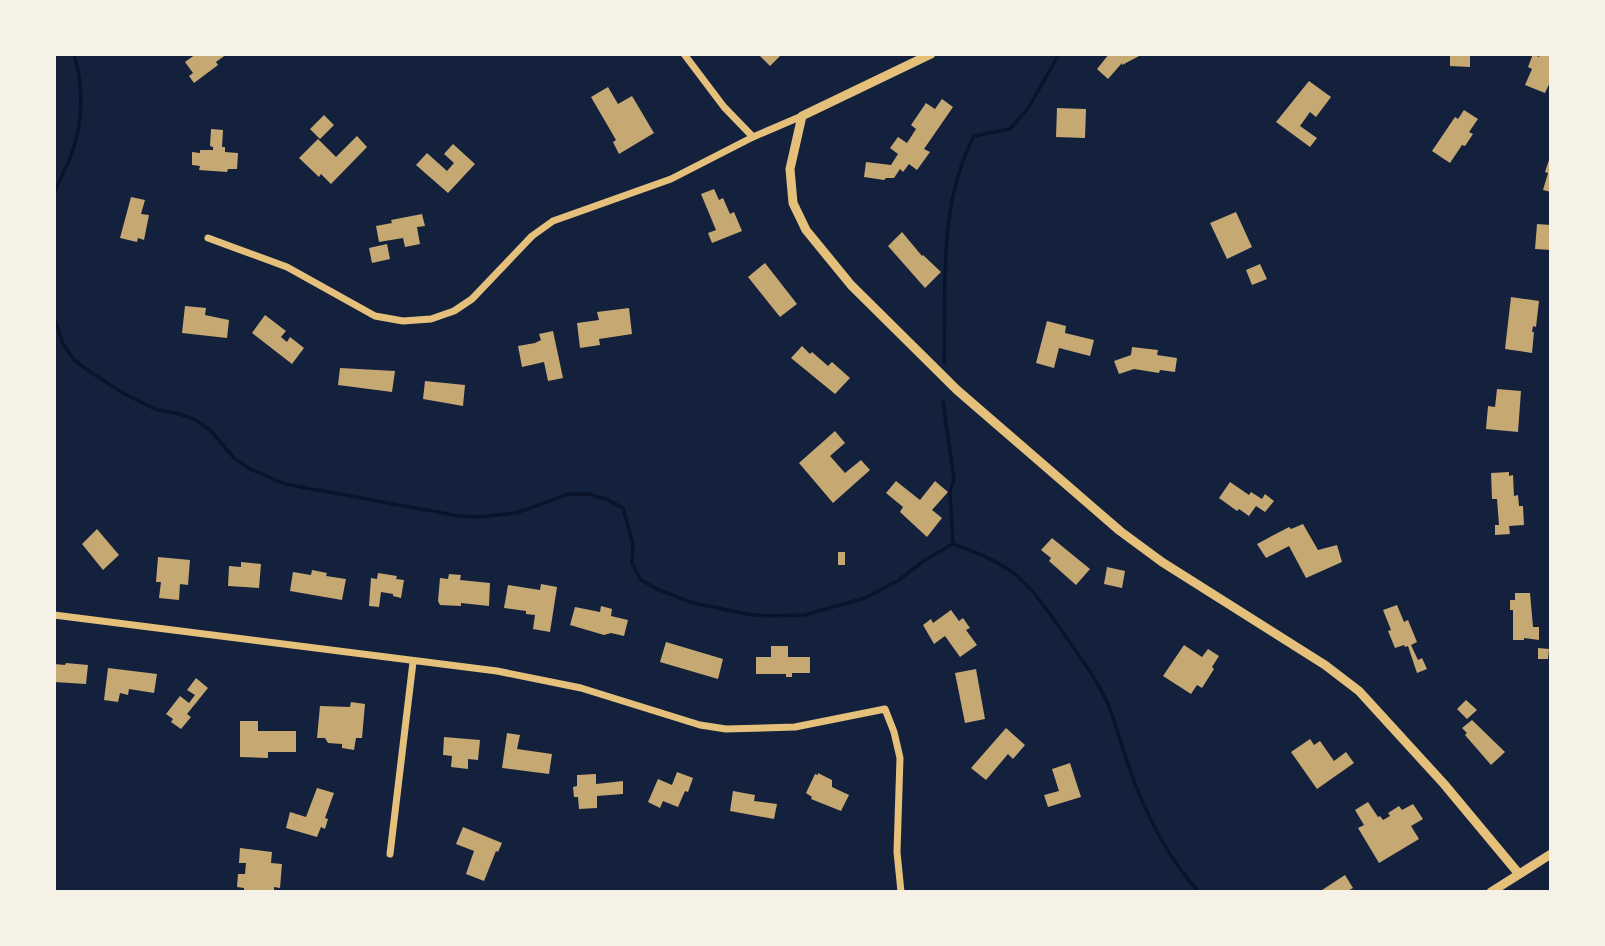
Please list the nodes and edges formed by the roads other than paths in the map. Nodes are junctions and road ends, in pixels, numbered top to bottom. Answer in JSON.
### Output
{"nodes":[{"id":1,"x":684,"y":54,"type":"edge"},
{"id":2,"x":931,"y":54,"type":"edge"},
{"id":3,"x":802,"y":116,"type":"junction"},
{"id":4,"x":753,"y":137,"type":"junction"},
{"id":5,"x":208,"y":238,"type":"dead end"},
{"id":6,"x":54,"y":615,"type":"edge"},
{"id":7,"x":413,"y":662,"type":"junction"},
{"id":8,"x":390,"y":854,"type":"dead end"},
{"id":9,"x":1551,"y":854,"type":"edge"},
{"id":10,"x":1519,"y":874,"type":"junction"},
{"id":11,"x":901,"y":892,"type":"edge"},
{"id":12,"x":1492,"y":892,"type":"edge"}],
"edges":[{"from":1,"to":4,"type":"street"},
{"from":2,"to":3,"type":"street"},
{"from":3,"to":4,"type":"street"},
{"from":3,"to":10,"type":"street"},
{"from":4,"to":5,"type":"street"},
{"from":6,"to":7,"type":"street"},
{"from":7,"to":8,"type":"street"},
{"from":7,"to":11,"type":"street"},
{"from":9,"to":10,"type":"street"},
{"from":10,"to":12,"type":"street"}]}
